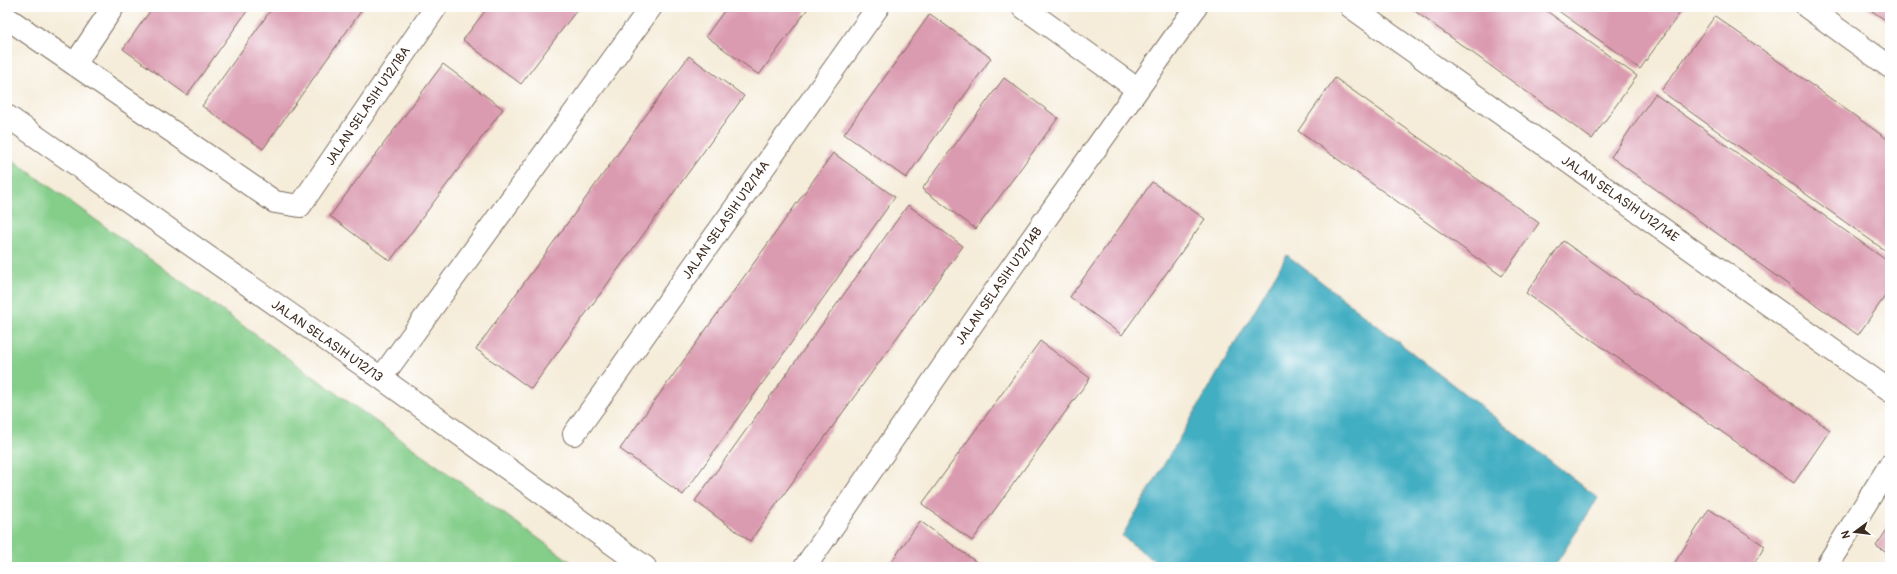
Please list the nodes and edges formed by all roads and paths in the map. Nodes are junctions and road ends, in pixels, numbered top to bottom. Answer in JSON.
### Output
{"nodes":[{"id":1,"x":113,"y":7,"type":"edge"},
{"id":2,"x":436,"y":7,"type":"edge"},
{"id":3,"x":650,"y":7,"type":"edge"},
{"id":4,"x":878,"y":7,"type":"edge"},
{"id":5,"x":1023,"y":7,"type":"edge"},
{"id":6,"x":1196,"y":7,"type":"edge"},
{"id":7,"x":1351,"y":7,"type":"edge"},
{"id":8,"x":1807,"y":7,"type":"edge"},
{"id":9,"x":7,"y":18,"type":"edge"},
{"id":10,"x":75,"y":64,"type":"junction"},
{"id":11,"x":1890,"y":67,"type":"edge"},
{"id":12,"x":1137,"y":89,"type":"junction"},
{"id":13,"x":7,"y":116,"type":"edge"},
{"id":14,"x":381,"y":378,"type":"junction"},
{"id":15,"x":1890,"y":391,"type":"edge"},
{"id":16,"x":574,"y":434,"type":"dead end"},
{"id":17,"x":1890,"y":465,"type":"edge"},
{"id":18,"x":645,"y":567,"type":"edge"},
{"id":19,"x":805,"y":567,"type":"edge"},
{"id":20,"x":1826,"y":567,"type":"edge"}],
"edges":[{"from":1,"to":10,"type":"street"},
{"from":2,"to":10,"type":"street","name":"JALAN SELASIH U12/18A"},
{"from":3,"to":14,"type":"street"},
{"from":4,"to":16,"type":"street","name":"JALAN SELASIH U12/14A"},
{"from":5,"to":12,"type":"street"},
{"from":6,"to":12,"type":"street","name":"JALAN SELASIH U12/14B"},
{"from":7,"to":15,"type":"street","name":"JALAN SELASIH U12/14E"},
{"from":8,"to":11,"type":"street"},
{"from":9,"to":10,"type":"street"},
{"from":12,"to":19,"type":"street","name":"JALAN SELASIH U12/14B"},
{"from":13,"to":14,"type":"street","name":"JALAN SELASIH U12/13"},
{"from":14,"to":18,"type":"street","name":"JALAN SELASIH U12/13"},
{"from":17,"to":20,"type":"street"}]}
